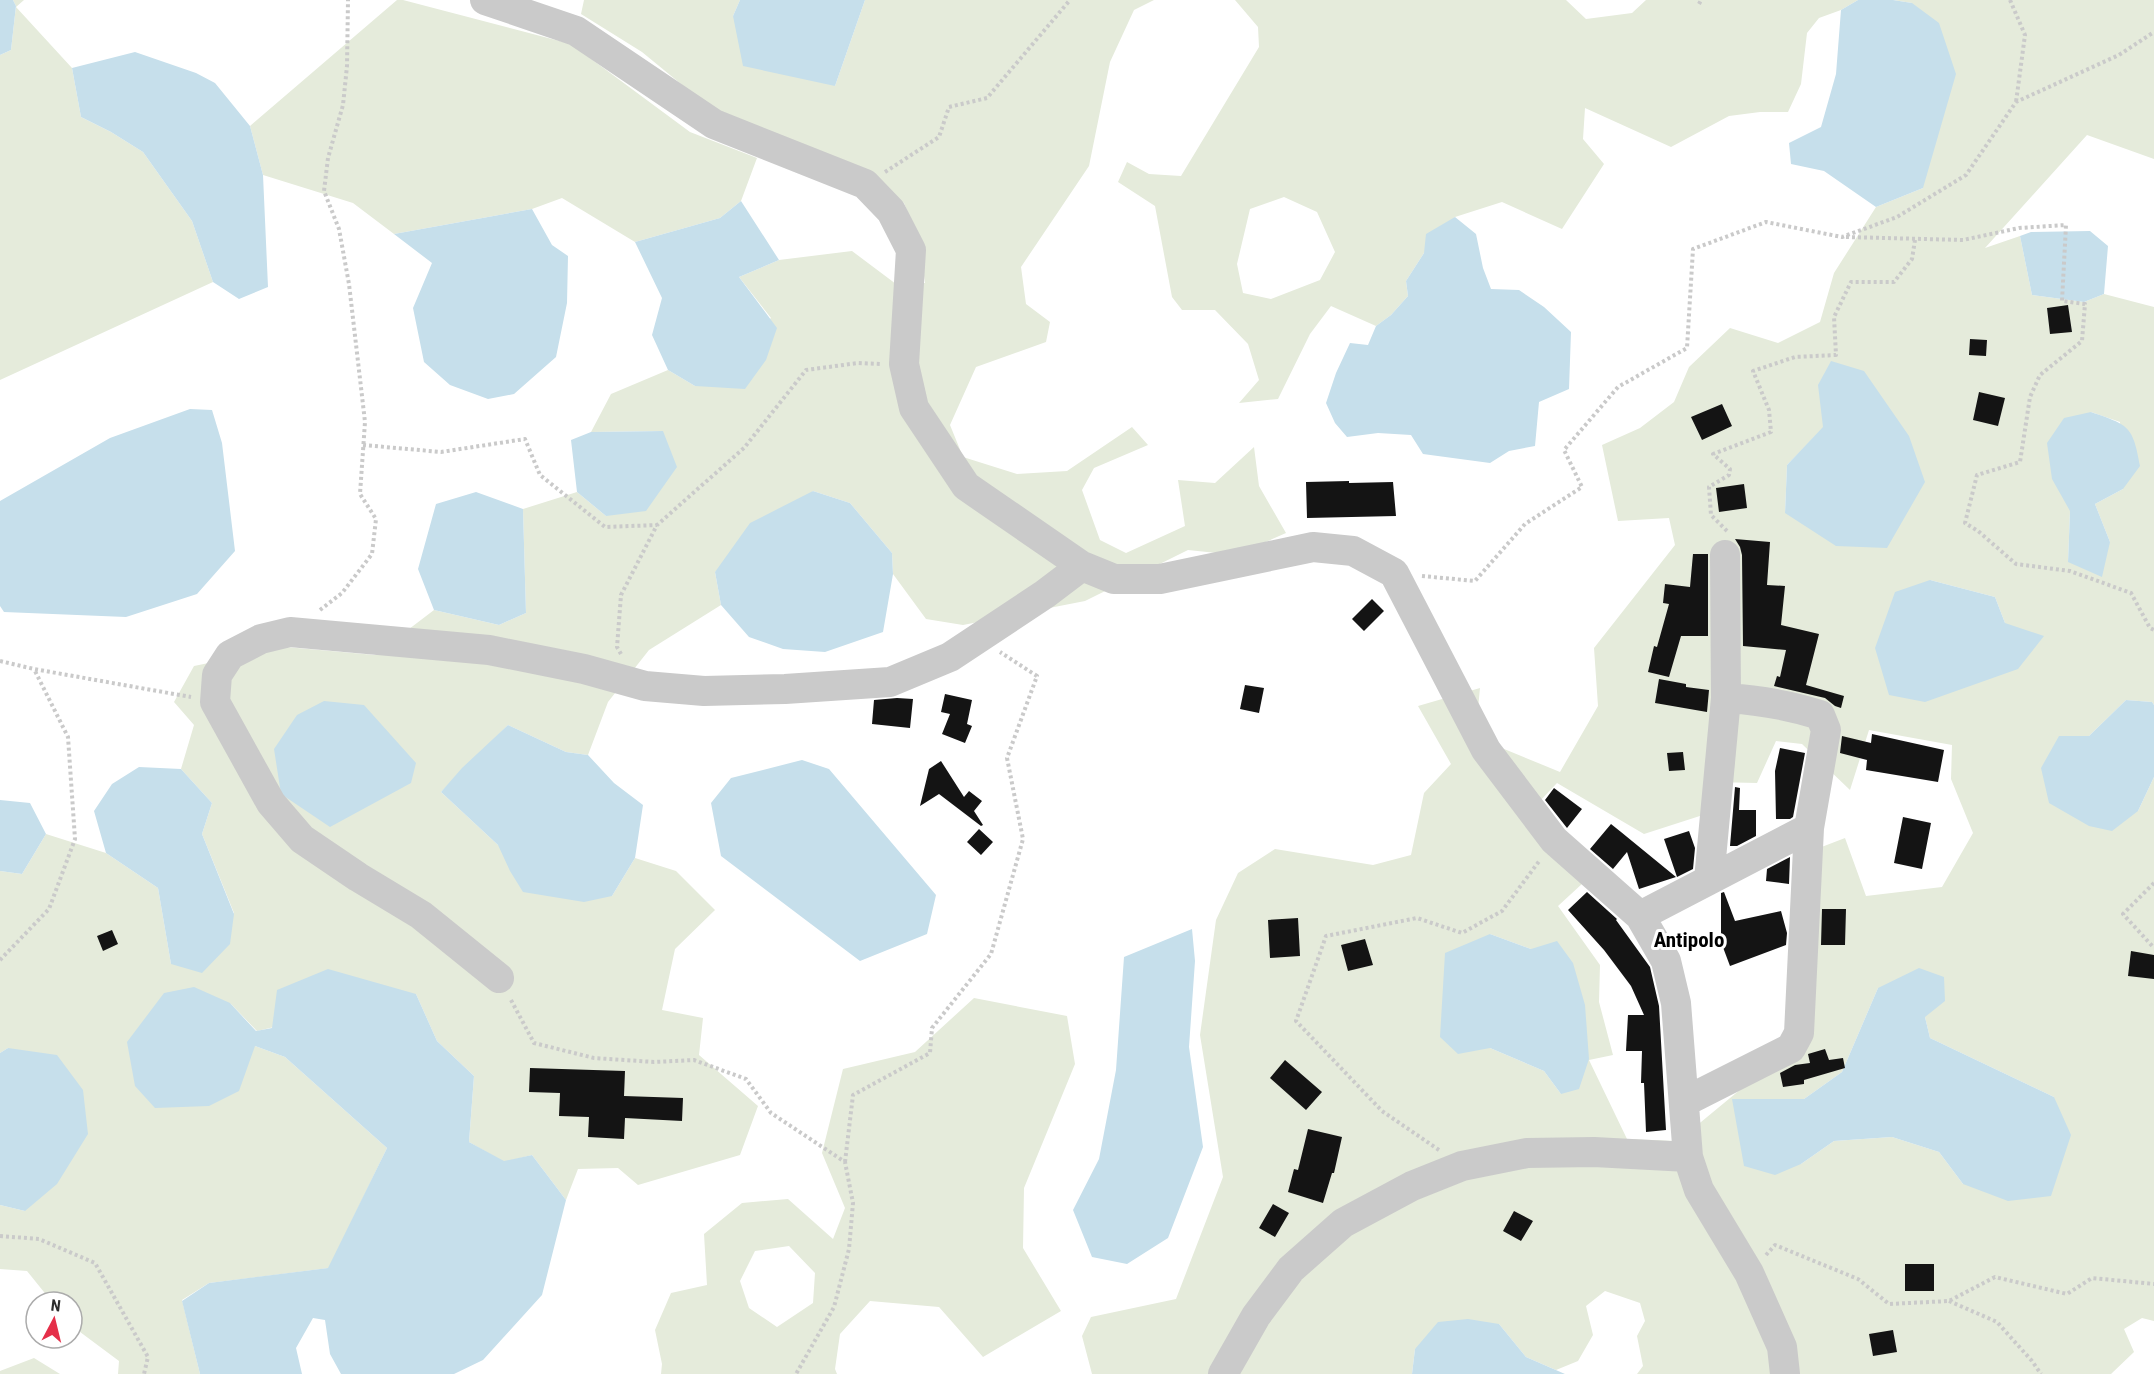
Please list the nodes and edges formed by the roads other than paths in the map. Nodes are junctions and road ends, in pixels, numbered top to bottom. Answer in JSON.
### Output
{"nodes":[{"id":1,"x":485,"y":0,"type":"edge"},
{"id":2,"x":1725,"y":555,"type":"road end"},
{"id":3,"x":1082,"y":566,"type":"junction"},
{"id":4,"x":1726,"y":698,"type":"junction"},
{"id":5,"x":1809,"y":828,"type":"junction"},
{"id":6,"x":1709,"y":880,"type":"junction"},
{"id":7,"x":1640,"y":916,"type":"junction"},
{"id":8,"x":499,"y":978,"type":"road end"},
{"id":9,"x":1684,"y":1102,"type":"junction"},
{"id":10,"x":1688,"y":1157,"type":"junction"},
{"id":11,"x":1224,"y":1374,"type":"edge"},
{"id":12,"x":1785,"y":1374,"type":"edge"}],
"edges":[{"from":1,"to":3,"type":"street"},
{"from":2,"to":4,"type":"street"},
{"from":3,"to":7,"type":"street"},
{"from":3,"to":8,"type":"street"},
{"from":4,"to":5,"type":"street"},
{"from":4,"to":6,"type":"street"},
{"from":5,"to":6,"type":"street"},
{"from":5,"to":9,"type":"street"},
{"from":6,"to":7,"type":"street"},
{"from":7,"to":9,"type":"street"},
{"from":9,"to":10,"type":"street"},
{"from":10,"to":11,"type":"street"},
{"from":10,"to":12,"type":"street"}]}
